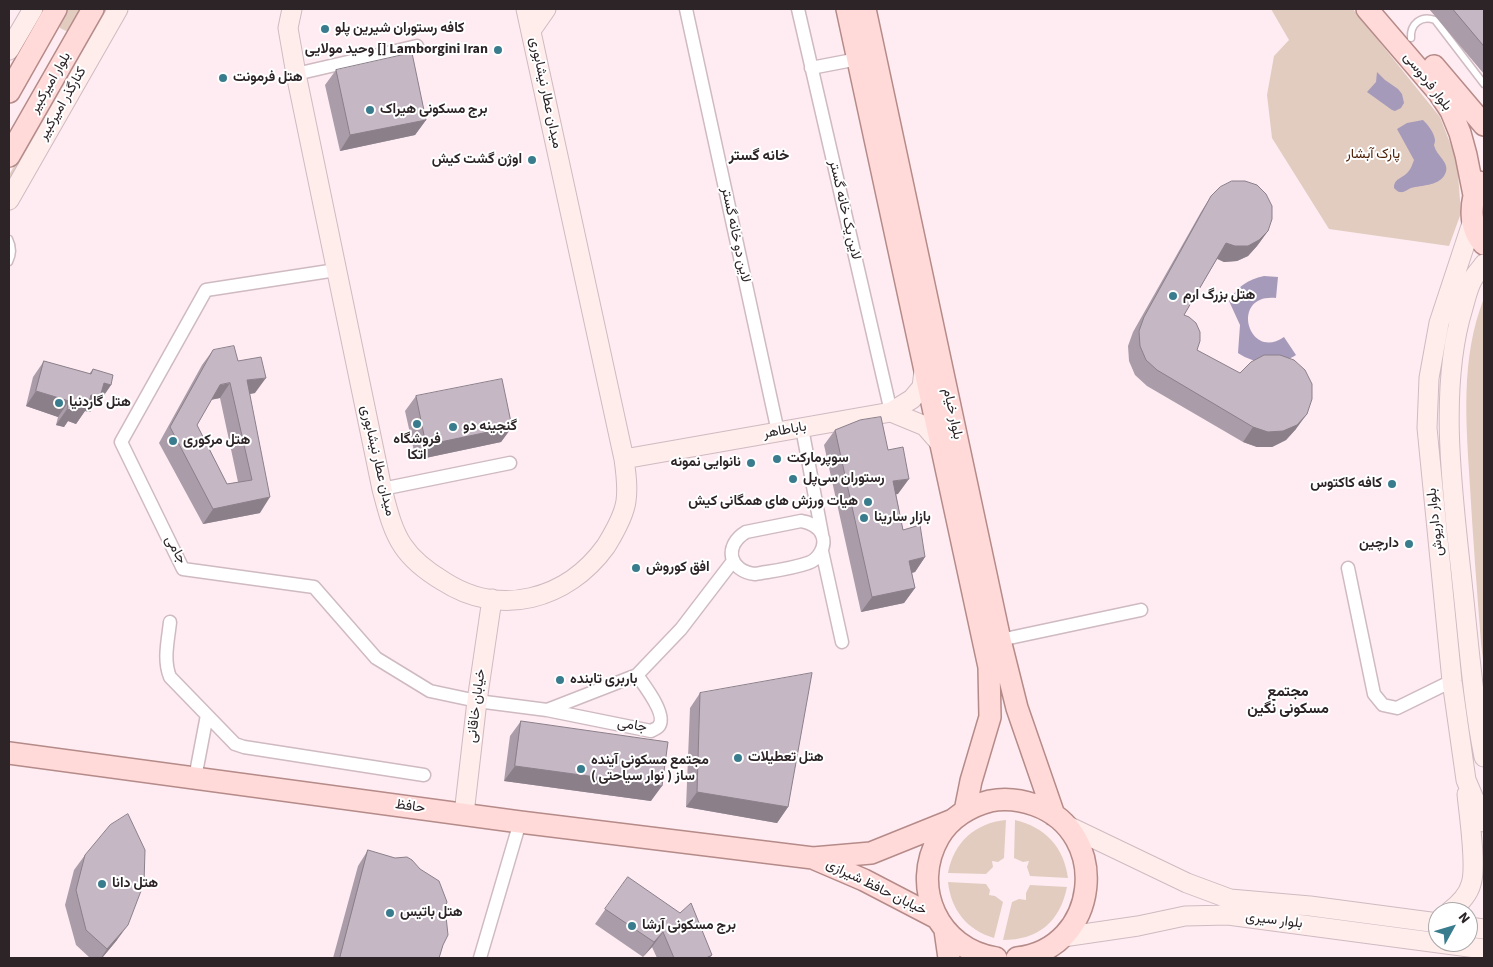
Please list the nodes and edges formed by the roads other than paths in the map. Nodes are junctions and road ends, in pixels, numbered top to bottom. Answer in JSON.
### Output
{"nodes":[{"id":1,"x":33,"y":9,"type":"edge"},
{"id":2,"x":93,"y":9,"type":"edge"},
{"id":3,"x":118,"y":9,"type":"edge"},
{"id":4,"x":292,"y":9,"type":"edge"},
{"id":5,"x":526,"y":9,"type":"edge"},
{"id":6,"x":546,"y":9,"type":"edge"},
{"id":7,"x":686,"y":9,"type":"edge"},
{"id":8,"x":798,"y":9,"type":"edge"},
{"id":9,"x":847,"y":9,"type":"edge"},
{"id":10,"x":866,"y":9,"type":"edge"},
{"id":11,"x":1367,"y":9,"type":"edge"},
{"id":12,"x":1386,"y":9,"type":"edge"},
{"id":13,"x":55,"y":12,"type":"edge"},
{"id":14,"x":532,"y":29,"type":"junction"},
{"id":15,"x":80,"y":31,"type":"junction"},
{"id":16,"x":1411,"y":38,"type":"junction"},
{"id":17,"x":417,"y":46,"type":"dead end"},
{"id":18,"x":18,"y":55,"type":"edge"},
{"id":19,"x":858,"y":59,"type":"junction"},
{"id":20,"x":811,"y":68,"type":"junction"},
{"id":21,"x":296,"y":74,"type":"junction"},
{"id":22,"x":55,"y":75,"type":"junction"},
{"id":23,"x":1484,"y":84,"type":"edge"},
{"id":24,"x":9,"y":92,"type":"edge"},
{"id":25,"x":1484,"y":125,"type":"edge"},
{"id":26,"x":9,"y":156,"type":"edge"},
{"id":27,"x":1484,"y":176,"type":"edge"},
{"id":28,"x":1474,"y":194,"type":"junction"},
{"id":29,"x":9,"y":200,"type":"edge"},
{"id":30,"x":1472,"y":223,"type":"junction"},
{"id":31,"x":9,"y":239,"type":"edge"},
{"id":32,"x":1484,"y":244,"type":"edge"},
{"id":33,"x":9,"y":262,"type":"edge"},
{"id":34,"x":1484,"y":264,"type":"edge"},
{"id":35,"x":336,"y":270,"type":"junction"},
{"id":36,"x":924,"y":371,"type":"junction"},
{"id":37,"x":890,"y":412,"type":"junction"},
{"id":38,"x":802,"y":428,"type":"junction"},
{"id":39,"x":778,"y":432,"type":"junction"},
{"id":40,"x":940,"y":442,"type":"junction"},
{"id":41,"x":624,"y":460,"type":"junction"},
{"id":42,"x":510,"y":464,"type":"dead end"},
{"id":43,"x":382,"y":490,"type":"junction"},
{"id":44,"x":822,"y":534,"type":"junction"},
{"id":45,"x":822,"y":551,"type":"junction"},
{"id":46,"x":733,"y":561,"type":"junction"},
{"id":47,"x":1348,"y":568,"type":"dead end"},
{"id":48,"x":492,"y":599,"type":"junction"},
{"id":49,"x":1141,"y":610,"type":"dead end"},
{"id":50,"x":170,"y":622,"type":"dead end"},
{"id":51,"x":1000,"y":640,"type":"junction"},
{"id":52,"x":842,"y":642,"type":"dead end"},
{"id":53,"x":637,"y":675,"type":"junction"},
{"id":54,"x":1452,"y":681,"type":"junction"},
{"id":55,"x":477,"y":701,"type":"junction"},
{"id":56,"x":547,"y":710,"type":"junction"},
{"id":57,"x":207,"y":715,"type":"junction"},
{"id":58,"x":9,"y":753,"type":"edge"},
{"id":59,"x":1484,"y":757,"type":"edge"},
{"id":60,"x":424,"y":774,"type":"dead end"},
{"id":61,"x":195,"y":778,"type":"junction"},
{"id":62,"x":1466,"y":780,"type":"junction"},
{"id":63,"x":464,"y":814,"type":"junction"},
{"id":64,"x":959,"y":815,"type":"junction"},
{"id":65,"x":1060,"y":820,"type":"junction"},
{"id":66,"x":520,"y":822,"type":"junction"},
{"id":67,"x":1484,"y":822,"type":"edge"},
{"id":68,"x":812,"y":858,"type":"junction"},
{"id":69,"x":1461,"y":902,"type":"edge"},
{"id":70,"x":1428,"y":919,"type":"edge"},
{"id":71,"x":941,"y":924,"type":"junction"},
{"id":72,"x":1053,"y":947,"type":"edge"},
{"id":73,"x":1484,"y":949,"type":"edge"},
{"id":74,"x":480,"y":958,"type":"edge"},
{"id":75,"x":949,"y":958,"type":"edge"},
{"id":76,"x":996,"y":958,"type":"edge"},
{"id":77,"x":1017,"y":958,"type":"edge"}],
"edges":[{"from":1,"to":18,"type":"street"},
{"from":2,"to":15,"type":"main road","name":"بلوار امیرکبیر"},
{"from":3,"to":29,"type":"street","name":"کنارگذر امیرکبیر"},
{"from":4,"to":21,"type":"street","name":"میدان عطار نیشابوری"},
{"from":5,"to":14,"type":"street","name":"میدان عطار نیشابوری"},
{"from":6,"to":14,"type":"street"},
{"from":7,"to":39,"type":"street","name":"لاین دو خانه گستر"},
{"from":8,"to":20,"type":"street","name":"لاین یک خانه گستر"},
{"from":9,"to":19,"type":"main road","name":"بلوار خیام"},
{"from":10,"to":51,"type":"main road","name":"بلوار خیام"},
{"from":11,"to":28,"type":"main road","name":"بلوار فردوسی"},
{"from":12,"to":16,"type":"main road","name":"بلوار فردوسی"},
{"from":13,"to":15,"type":"main road"},
{"from":13,"to":18,"type":"main road"},
{"from":14,"to":41,"type":"street","name":"میدان عطار نیشابوری"},
{"from":15,"to":22,"type":"main road","name":"بلوار امیرکبیر"},
{"from":16,"to":23,"type":"lane"},
{"from":16,"to":25,"type":"main road","name":"بلوار فردوسی"},
{"from":17,"to":21,"type":"street"},
{"from":18,"to":22,"type":"main road"},
{"from":18,"to":24,"type":"main road"},
{"from":19,"to":20,"type":"street"},
{"from":19,"to":36,"type":"main road","name":"بلوار خیام"},
{"from":20,"to":37,"type":"street","name":"لاین یک خانه گستر"},
{"from":21,"to":35,"type":"street","name":"میدان عطار نیشابوری"},
{"from":22,"to":26,"type":"main road","name":"بلوار امیرکبیر"},
{"from":27,"to":28,"type":"main road"},
{"from":28,"to":30,"type":"main road"},
{"from":30,"to":32,"type":"main road"},
{"from":30,"to":54,"type":"street","name":"بلوار داریوش"},
{"from":31,"to":33,"type":"lane"},
{"from":34,"to":59,"type":"street","name":"بلوار داریوش"},
{"from":35,"to":43,"type":"street","name":"میدان عطار نیشابوری"},
{"from":35,"to":55,"type":"street","name":"جامی"},
{"from":36,"to":37,"type":"street","name":"باباطاهر"},
{"from":36,"to":40,"type":"main road","name":"بلوار خیام"},
{"from":37,"to":38,"type":"street","name":"باباطاهر"},
{"from":37,"to":40,"type":"street"},
{"from":38,"to":39,"type":"street","name":"باباطاهر"},
{"from":38,"to":44,"type":"street"},
{"from":39,"to":41,"type":"street","name":"باباطاهر"},
{"from":40,"to":64,"type":"main road","name":"بلوار خیام"},
{"from":41,"to":48,"type":"street","name":"میدان عطار نیشابوری"},
{"from":42,"to":43,"type":"street"},
{"from":43,"to":48,"type":"street","name":"میدان عطار نیشابوری"},
{"from":44,"to":45,"type":"street"},
{"from":44,"to":46,"type":"street","name":"جامی"},
{"from":45,"to":46,"type":"street"},
{"from":45,"to":52,"type":"street"},
{"from":46,"to":53,"type":"street","name":"جامی"},
{"from":47,"to":54,"type":"street"},
{"from":48,"to":55,"type":"street","name":"خیابان خاقانی"},
{"from":49,"to":51,"type":"street"},
{"from":50,"to":57,"type":"street"},
{"from":51,"to":65,"type":"main road","name":"بلوار خیام"},
{"from":53,"to":56,"type":"street","name":"جامی"},
{"from":53,"to":56,"type":"street","name":"جامی"},
{"from":54,"to":62,"type":"street","name":"بلوار داریوش"},
{"from":55,"to":56,"type":"street","name":"جامی"},
{"from":55,"to":63,"type":"street","name":"خیابان خاقانی"},
{"from":57,"to":60,"type":"street"},
{"from":57,"to":61,"type":"street"},
{"from":58,"to":61,"type":"main road","name":"حافظ"},
{"from":61,"to":63,"type":"main road","name":"حافظ"},
{"from":62,"to":67,"type":"street","name":"بلوار داریوش"},
{"from":62,"to":69,"type":"street"},
{"from":63,"to":66,"type":"main road","name":"حافظ"},
{"from":64,"to":65,"type":"main road","name":"خیابان حافظ شیرازی"},
{"from":64,"to":68,"type":"main road","name":"خیابان حافظ شیرازی"},
{"from":64,"to":71,"type":"main road"},
{"from":65,"to":70,"type":"street","name":"بلوار سیری"},
{"from":65,"to":72,"type":"main road","name":"بلوار خیام"},
{"from":66,"to":68,"type":"main road","name":"حافظ"},
{"from":66,"to":74,"type":"street"},
{"from":68,"to":71,"type":"main road","name":"خیابان حافظ شیرازی"},
{"from":71,"to":75,"type":"main road"},
{"from":71,"to":76,"type":"main road","name":"خیابان حافظ شیرازی"},
{"from":72,"to":73,"type":"street","name":"بلوار سیری"},
{"from":72,"to":77,"type":"main road"}]}
